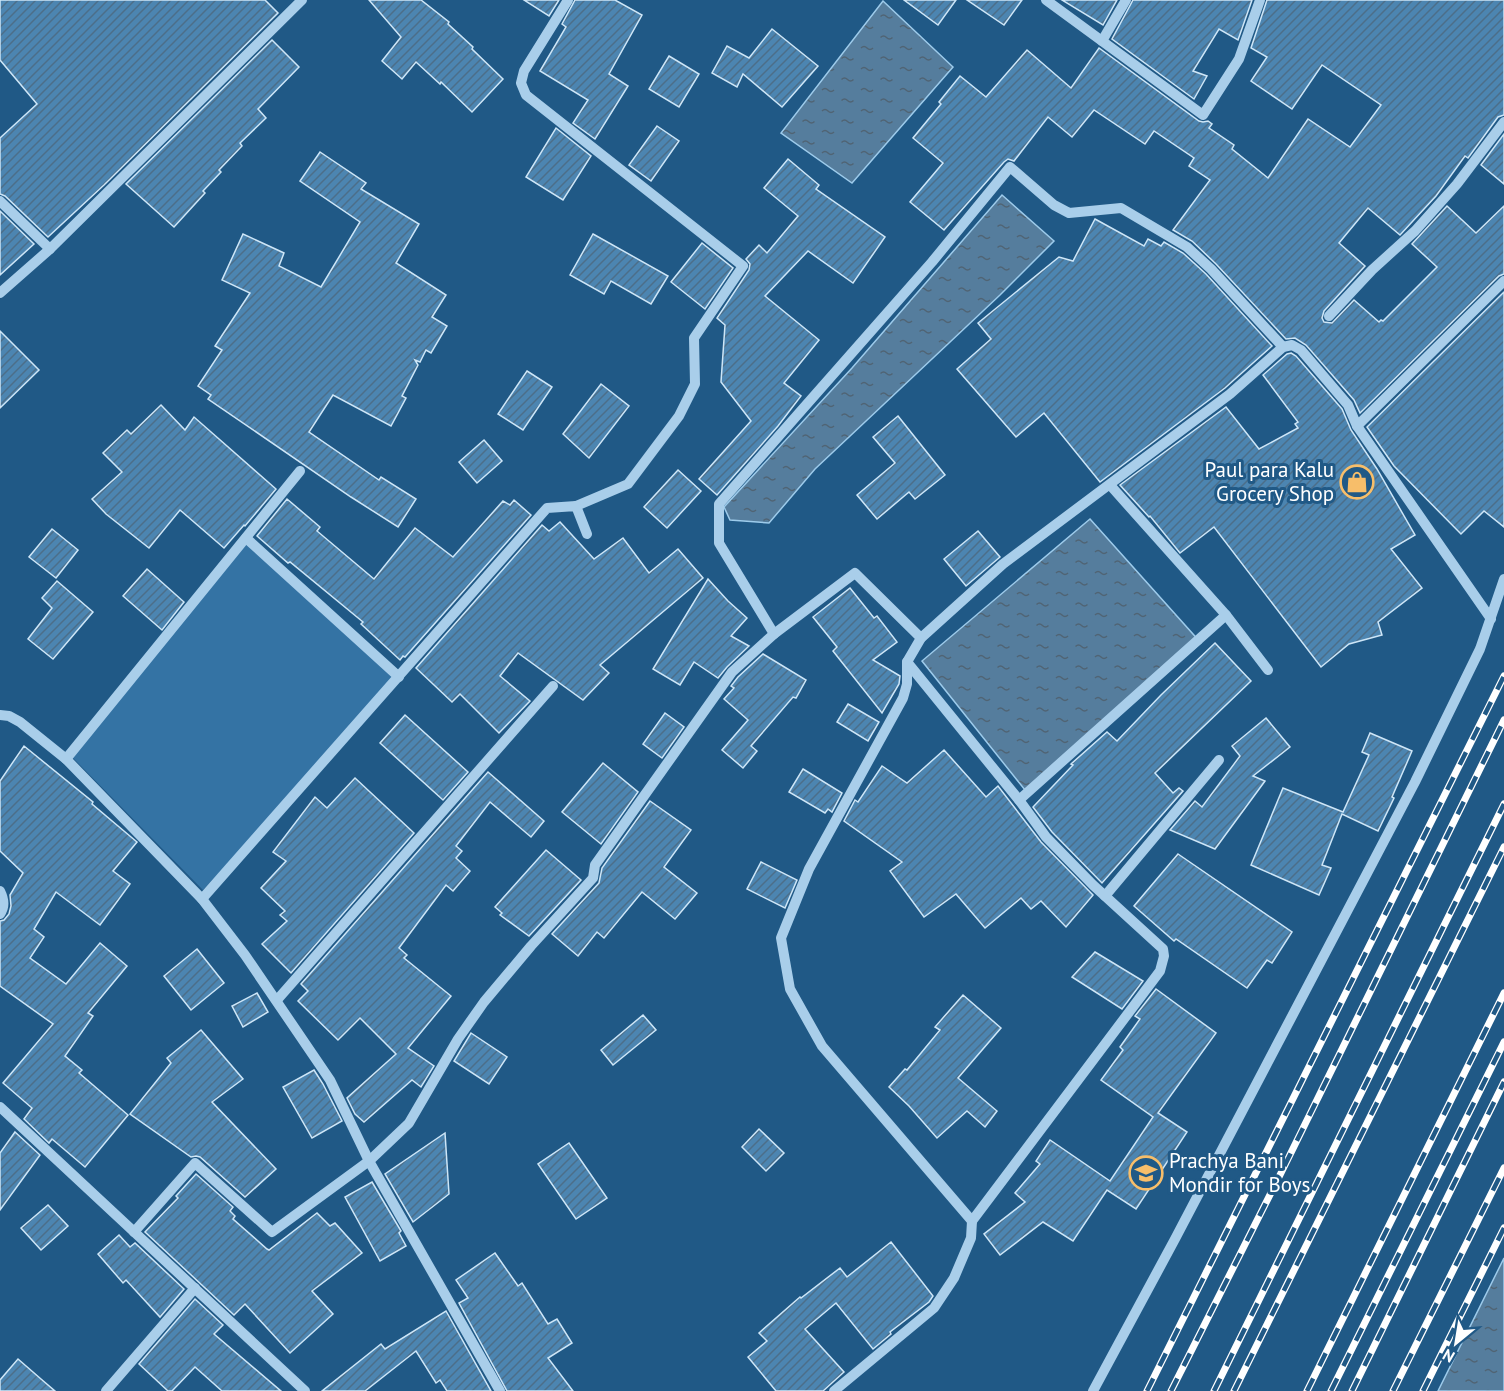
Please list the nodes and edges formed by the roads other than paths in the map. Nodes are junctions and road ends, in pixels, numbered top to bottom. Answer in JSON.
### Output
{"nodes":[{"id":1,"x":302,"y":0,"type":"edge"},
{"id":2,"x":568,"y":0,"type":"edge"},
{"id":3,"x":1046,"y":0,"type":"edge"},
{"id":4,"x":1126,"y":0,"type":"edge"},
{"id":5,"x":1260,"y":0,"type":"edge"},
{"id":6,"x":1102,"y":41,"type":"junction"},
{"id":7,"x":1504,"y":122,"type":"edge"},
{"id":8,"x":0,"y":201,"type":"edge"},
{"id":9,"x":50,"y":249,"type":"junction"},
{"id":10,"x":1504,"y":281,"type":"edge"},
{"id":11,"x":0,"y":293,"type":"edge"},
{"id":12,"x":1329,"y":316,"type":"dead end"},
{"id":13,"x":1283,"y":347,"type":"junction"},
{"id":14,"x":1357,"y":426,"type":"junction"},
{"id":15,"x":300,"y":471,"type":"dead end"},
{"id":16,"x":1110,"y":485,"type":"junction"},
{"id":17,"x":576,"y":506,"type":"junction"},
{"id":18,"x":587,"y":534,"type":"dead end"},
{"id":19,"x":246,"y":538,"type":"junction"},
{"id":20,"x":1504,"y":579,"type":"edge"},
{"id":21,"x":1226,"y":615,"type":"junction"},
{"id":22,"x":1491,"y":619,"type":"junction"},
{"id":23,"x":774,"y":634,"type":"junction"},
{"id":24,"x":921,"y":638,"type":"junction"},
{"id":25,"x":907,"y":662,"type":"junction"},
{"id":26,"x":1268,"y":670,"type":"dead end"},
{"id":27,"x":399,"y":677,"type":"junction"},
{"id":28,"x":553,"y":686,"type":"dead end"},
{"id":29,"x":1,"y":713,"type":"edge"},
{"id":30,"x":66,"y":759,"type":"junction"},
{"id":31,"x":1219,"y":760,"type":"dead end"},
{"id":32,"x":1020,"y":800,"type":"junction"},
{"id":33,"x":0,"y":891,"type":"edge"},
{"id":34,"x":1105,"y":896,"type":"junction"},
{"id":35,"x":202,"y":899,"type":"junction"},
{"id":36,"x":0,"y":914,"type":"edge"},
{"id":37,"x":277,"y":1000,"type":"junction"},
{"id":38,"x":1,"y":1110,"type":"edge"},
{"id":39,"x":369,"y":1161,"type":"junction"},
{"id":40,"x":972,"y":1221,"type":"junction"},
{"id":41,"x":134,"y":1232,"type":"junction"},
{"id":42,"x":195,"y":1288,"type":"junction"},
{"id":43,"x":106,"y":1391,"type":"edge"},
{"id":44,"x":305,"y":1391,"type":"edge"},
{"id":45,"x":500,"y":1391,"type":"edge"},
{"id":46,"x":834,"y":1391,"type":"edge"},
{"id":47,"x":1093,"y":1391,"type":"edge"}],
"edges":[{"from":1,"to":9,"type":"street"},
{"from":2,"to":17,"type":"street"},
{"from":3,"to":6,"type":"street"},
{"from":4,"to":6,"type":"street"},
{"from":5,"to":6,"type":"street"},
{"from":7,"to":12,"type":"street"},
{"from":8,"to":9,"type":"street"},
{"from":9,"to":11,"type":"street"},
{"from":10,"to":14,"type":"street"},
{"from":13,"to":14,"type":"street"},
{"from":13,"to":16,"type":"street"},
{"from":13,"to":23,"type":"street"},
{"from":14,"to":22,"type":"street"},
{"from":15,"to":19,"type":"street"},
{"from":16,"to":21,"type":"street"},
{"from":16,"to":24,"type":"street"},
{"from":17,"to":18,"type":"street"},
{"from":17,"to":27,"type":"street"},
{"from":19,"to":27,"type":"street"},
{"from":19,"to":30,"type":"street"},
{"from":20,"to":22,"type":"street"},
{"from":21,"to":26,"type":"street"},
{"from":21,"to":32,"type":"street"},
{"from":22,"to":47,"type":"street"},
{"from":23,"to":24,"type":"street"},
{"from":23,"to":39,"type":"street"},
{"from":24,"to":25,"type":"street"},
{"from":25,"to":32,"type":"street"},
{"from":25,"to":40,"type":"street"},
{"from":27,"to":35,"type":"street"},
{"from":28,"to":37,"type":"street"},
{"from":29,"to":30,"type":"street"},
{"from":30,"to":35,"type":"street"},
{"from":31,"to":34,"type":"street"},
{"from":32,"to":34,"type":"street"},
{"from":33,"to":36,"type":"street"},
{"from":34,"to":40,"type":"street"},
{"from":35,"to":37,"type":"street"},
{"from":37,"to":39,"type":"street"},
{"from":38,"to":41,"type":"street"},
{"from":39,"to":41,"type":"street"},
{"from":39,"to":45,"type":"street"},
{"from":40,"to":46,"type":"street"},
{"from":41,"to":42,"type":"street"},
{"from":42,"to":43,"type":"street"},
{"from":42,"to":44,"type":"street"}]}
